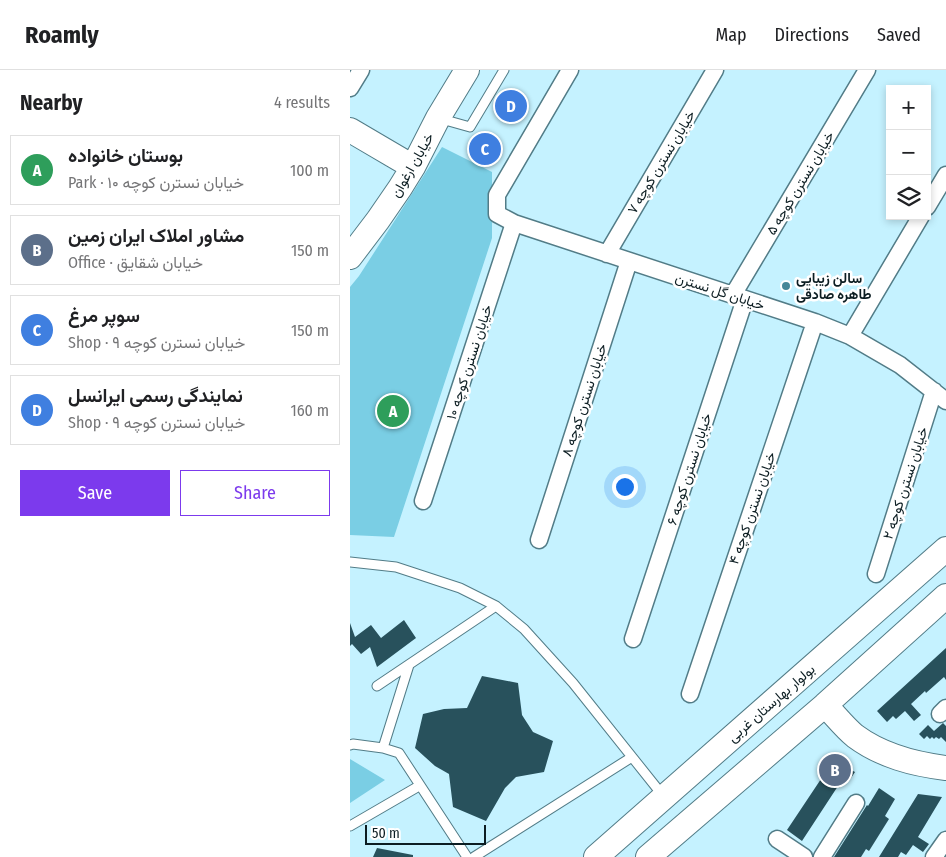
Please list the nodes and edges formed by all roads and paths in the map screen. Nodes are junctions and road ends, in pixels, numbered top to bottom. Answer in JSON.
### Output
{"nodes":[{"id":1,"x":361,"y":70,"type":"edge"},
{"id":2,"x":467,"y":70,"type":"edge"},
{"id":3,"x":504,"y":70,"type":"edge"},
{"id":4,"x":570,"y":70,"type":"edge"},
{"id":5,"x":715,"y":70,"type":"edge"},
{"id":6,"x":867,"y":70,"type":"edge"},
{"id":7,"x":350,"y":88,"type":"edge"},
{"id":8,"x":438,"y":118,"type":"junction"},
{"id":9,"x":350,"y":130,"type":"edge"},
{"id":10,"x":413,"y":167,"type":"junction"},
{"id":11,"x":946,"y":175,"type":"edge"},
{"id":12,"x":931,"y":199,"type":"edge"},
{"id":13,"x":919,"y":220,"type":"edge"},
{"id":14,"x":514,"y":223,"type":"junction"},
{"id":15,"x":607,"y":254,"type":"junction"},
{"id":16,"x":350,"y":257,"type":"edge"},
{"id":17,"x":629,"y":261,"type":"junction"},
{"id":18,"x":739,"y":297,"type":"junction"},
{"id":19,"x":815,"y":322,"type":"junction"},
{"id":20,"x":850,"y":336,"type":"junction"},
{"id":21,"x":940,"y":396,"type":"edge"},
{"id":22,"x":424,"y":501,"type":"dead end"},
{"id":23,"x":539,"y":540,"type":"dead end"},
{"id":24,"x":946,"y":549,"type":"edge"},
{"id":25,"x":350,"y":562,"type":"edge"},
{"id":26,"x":876,"y":574,"type":"dead end"},
{"id":27,"x":946,"y":596,"type":"edge"},
{"id":28,"x":496,"y":606,"type":"junction"},
{"id":29,"x":634,"y":639,"type":"dead end"},
{"id":30,"x":409,"y":665,"type":"junction"},
{"id":31,"x":377,"y":686,"type":"dead end"},
{"id":32,"x":690,"y":694,"type":"dead end"},
{"id":33,"x":825,"y":705,"type":"junction"},
{"id":34,"x":350,"y":745,"type":"edge"},
{"id":35,"x":383,"y":748,"type":"junction"},
{"id":36,"x":632,"y":757,"type":"junction"},
{"id":37,"x":946,"y":768,"type":"edge"},
{"id":38,"x":420,"y":786,"type":"junction"},
{"id":39,"x":664,"y":797,"type":"junction"},
{"id":40,"x":856,"y":803,"type":"dead end"},
{"id":41,"x":350,"y":826,"type":"edge"},
{"id":42,"x":777,"y":839,"type":"dead end"},
{"id":43,"x":946,"y":840,"type":"edge"},
{"id":44,"x":467,"y":857,"type":"edge"},
{"id":45,"x":474,"y":857,"type":"edge"},
{"id":46,"x":596,"y":857,"type":"edge"},
{"id":47,"x":648,"y":857,"type":"edge"},
{"id":48,"x":804,"y":857,"type":"edge"},
{"id":49,"x":822,"y":857,"type":"edge"},
{"id":50,"x":934,"y":857,"type":"edge"}],
"edges":[{"from":1,"to":7,"type":"street"},
{"from":2,"to":8,"type":"street","name":"خیابان ارغوان"},
{"from":3,"to":8,"type":"lane"},
{"from":4,"to":14,"type":"street","name":"خیابان گل نسترن"},
{"from":5,"to":15,"type":"street","name":"خیابان نسترن کوچه ۷"},
{"from":6,"to":18,"type":"street","name":"خیابان نسترن کوچه ۵"},
{"from":8,"to":10,"type":"street","name":"خیابان ارغوان"},
{"from":9,"to":10,"type":"street"},
{"from":10,"to":16,"type":"street","name":"خیابان ارغوان"},
{"from":11,"to":12,"type":"street"},
{"from":13,"to":20,"type":"street"},
{"from":14,"to":15,"type":"street","name":"خیابان گل نسترن"},
{"from":14,"to":22,"type":"street","name":"خیابان نسترن کوچه ۱۰"},
{"from":15,"to":17,"type":"street","name":"خیابان گل نسترن"},
{"from":17,"to":18,"type":"street","name":"خیابان گل نسترن"},
{"from":17,"to":23,"type":"street","name":"خیابان نسترن کوچه ۸"},
{"from":18,"to":19,"type":"street","name":"خیابان گل نسترن"},
{"from":18,"to":29,"type":"street","name":"خیابان نسترن کوچه ۶"},
{"from":19,"to":20,"type":"street","name":"خیابان گل نسترن"},
{"from":19,"to":32,"type":"street","name":"خیابان نسترن کوچه ۴"},
{"from":20,"to":21,"type":"street","name":"خیابان گل نسترن"},
{"from":21,"to":26,"type":"street","name":"خیابان نسترن کوچه ۲"},
{"from":24,"to":39,"type":"street","name":"بولوار بهارستان غربی"},
{"from":25,"to":28,"type":"lane"},
{"from":27,"to":33,"type":"street"},
{"from":28,"to":30,"type":"lane"},
{"from":28,"to":36,"type":"lane"},
{"from":30,"to":31,"type":"lane"},
{"from":30,"to":35,"type":"lane"},
{"from":33,"to":37,"type":"street"},
{"from":33,"to":47,"type":"street"},
{"from":34,"to":35,"type":"lane"},
{"from":35,"to":38,"type":"lane"},
{"from":36,"to":39,"type":"lane"},
{"from":36,"to":45,"type":"lane"},
{"from":38,"to":41,"type":"lane"},
{"from":38,"to":44,"type":"lane"},
{"from":39,"to":46,"type":"street","name":"بولوار بهارستان غربی"},
{"from":40,"to":49,"type":"street"},
{"from":42,"to":48,"type":"street"},
{"from":43,"to":50,"type":"street"}]}
